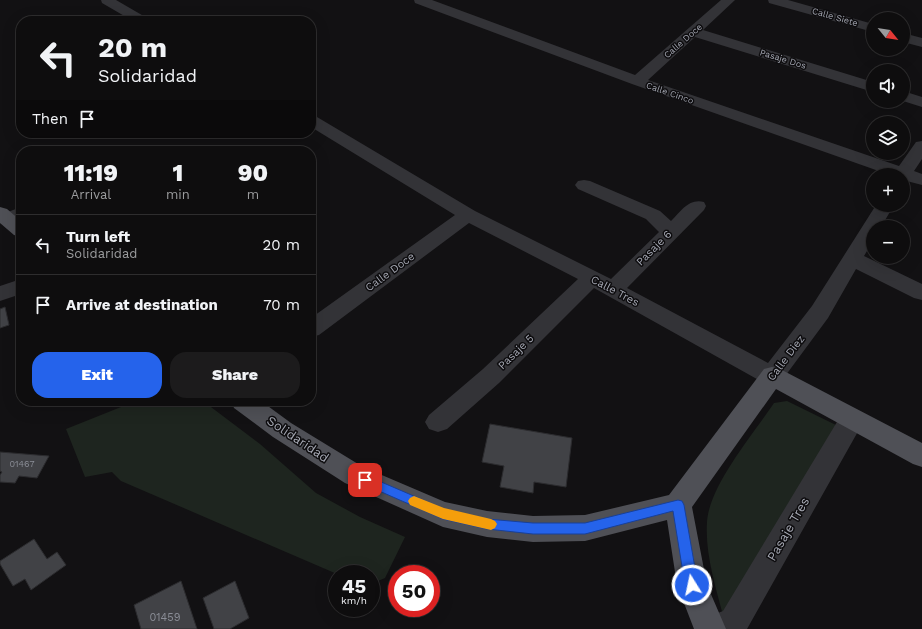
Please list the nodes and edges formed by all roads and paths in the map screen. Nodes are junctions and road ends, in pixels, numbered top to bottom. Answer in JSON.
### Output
{"nodes":[{"id":1,"x":107,"y":0,"type":"edge"},
{"id":2,"x":420,"y":0,"type":"edge"},
{"id":3,"x":729,"y":0,"type":"edge"},
{"id":4,"x":774,"y":0,"type":"edge"},
{"id":5,"x":134,"y":16,"type":"edge"},
{"id":6,"x":866,"y":26,"type":"edge"},
{"id":7,"x":693,"y":32,"type":"junction"},
{"id":8,"x":910,"y":39,"type":"edge"},
{"id":9,"x":922,"y":43,"type":"edge"},
{"id":10,"x":637,"y":81,"type":"junction"},
{"id":11,"x":866,"y":85,"type":"edge"},
{"id":12,"x":910,"y":98,"type":"edge"},
{"id":13,"x":922,"y":102,"type":"edge"},
{"id":14,"x":316,"y":123,"type":"edge"},
{"id":15,"x":922,"y":146,"type":"edge"},
{"id":16,"x":886,"y":168,"type":"edge"},
{"id":17,"x":907,"y":168,"type":"edge"},
{"id":18,"x":910,"y":176,"type":"edge"},
{"id":19,"x":922,"y":180,"type":"edge"},
{"id":20,"x":584,"y":185,"type":"dead end"},
{"id":21,"x":697,"y":206,"type":"dead end"},
{"id":22,"x":880,"y":212,"type":"edge"},
{"id":23,"x":468,"y":215,"type":"junction"},
{"id":24,"x":671,"y":232,"type":"junction"},
{"id":25,"x":853,"y":260,"type":"junction"},
{"id":26,"x":592,"y":278,"type":"junction"},
{"id":27,"x":16,"y":288,"type":"edge"},
{"id":28,"x":612,"y":290,"type":"junction"},
{"id":29,"x":922,"y":293,"type":"edge"},
{"id":30,"x":0,"y":294,"type":"edge"},
{"id":31,"x":316,"y":325,"type":"edge"},
{"id":32,"x":772,"y":376,"type":"junction"},
{"id":33,"x":250,"y":406,"type":"edge"},
{"id":34,"x":852,"y":419,"type":"junction"},
{"id":35,"x":438,"y":422,"type":"dead end"},
{"id":36,"x":922,"y":456,"type":"edge"},
{"id":37,"x":678,"y":505,"type":"junction"},
{"id":38,"x":710,"y":629,"type":"edge"},
{"id":39,"x":716,"y":629,"type":"edge"}],
"edges":[{"from":1,"to":5,"type":"street"},
{"from":2,"to":10,"type":"street","name":"Calle Cinco"},
{"from":3,"to":7,"type":"street","name":"Calle Doce"},
{"from":4,"to":6,"type":"street","name":"Calle Siete"},
{"from":7,"to":10,"type":"street","name":"Calle Doce"},
{"from":7,"to":11,"type":"street","name":"Pasaje Dos"},
{"from":8,"to":9,"type":"street"},
{"from":10,"to":16,"type":"street","name":"Calle Cinco"},
{"from":12,"to":13,"type":"street"},
{"from":14,"to":23,"type":"street","name":"Calle Tres"},
{"from":15,"to":17,"type":"street"},
{"from":18,"to":19,"type":"street","name":"Calle Cinco"},
{"from":20,"to":24,"type":"street"},
{"from":21,"to":24,"type":"street","name":"Pasaje 6"},
{"from":22,"to":25,"type":"street","name":"Calle Diez"},
{"from":23,"to":26,"type":"street","name":"Calle Tres"},
{"from":23,"to":31,"type":"street","name":"Calle Doce"},
{"from":24,"to":28,"type":"street","name":"Pasaje 6"},
{"from":25,"to":29,"type":"street"},
{"from":25,"to":32,"type":"street","name":"Calle Diez"},
{"from":26,"to":28,"type":"street","name":"Calle Tres"},
{"from":26,"to":35,"type":"street","name":"Pasaje 5"},
{"from":27,"to":30,"type":"street"},
{"from":28,"to":32,"type":"street","name":"Calle Tres"},
{"from":32,"to":34,"type":"main road","name":"Calle Tres"},
{"from":32,"to":37,"type":"main road","name":"Calle Diez"},
{"from":33,"to":37,"type":"main road","name":"Solidaridad"},
{"from":34,"to":36,"type":"main road","name":"Calle Tres"},
{"from":34,"to":39,"type":"street","name":"Pasaje Tres"},
{"from":37,"to":38,"type":"main road"}]}
